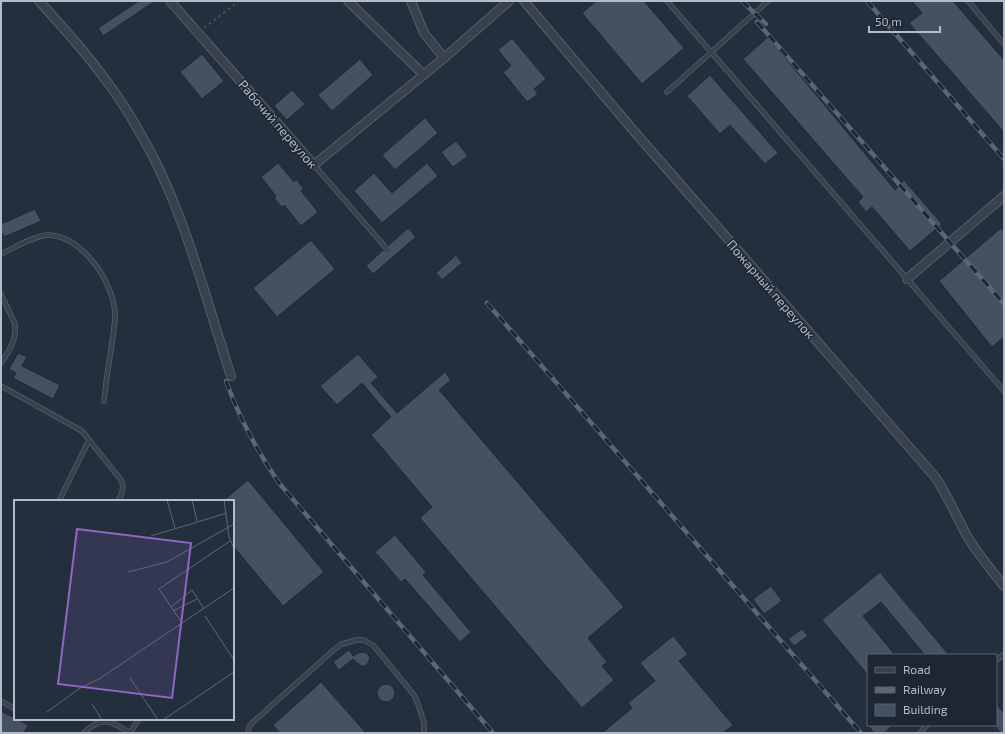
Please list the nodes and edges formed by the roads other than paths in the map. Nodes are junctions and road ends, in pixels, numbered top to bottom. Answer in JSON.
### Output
{"nodes":[{"id":1,"x":39,"y":1,"type":"edge"},
{"id":2,"x":170,"y":1,"type":"edge"},
{"id":3,"x":348,"y":1,"type":"edge"},
{"id":4,"x":411,"y":1,"type":"edge"},
{"id":5,"x":509,"y":1,"type":"edge"},
{"id":6,"x":524,"y":1,"type":"edge"},
{"id":7,"x":667,"y":1,"type":"edge"},
{"id":8,"x":768,"y":1,"type":"edge"},
{"id":9,"x":968,"y":1,"type":"edge"},
{"id":10,"x":1004,"y":44,"type":"edge"},
{"id":11,"x":711,"y":52,"type":"junction"},
{"id":12,"x":444,"y":58,"type":"junction"},
{"id":13,"x":424,"y":75,"type":"junction"},
{"id":14,"x":667,"y":92,"type":"dead end"},
{"id":15,"x":314,"y":165,"type":"junction"},
{"id":16,"x":1004,"y":196,"type":"edge"},
{"id":17,"x":386,"y":248,"type":"dead end"},
{"id":18,"x":1,"y":254,"type":"edge"},
{"id":19,"x":907,"y":280,"type":"junction"},
{"id":20,"x":1,"y":294,"type":"edge"},
{"id":21,"x":1,"y":363,"type":"edge"},
{"id":22,"x":230,"y":376,"type":"dead end"},
{"id":23,"x":1,"y":386,"type":"edge"},
{"id":24,"x":1004,"y":391,"type":"edge"},
{"id":25,"x":104,"y":400,"type":"dead end"},
{"id":26,"x":89,"y":440,"type":"junction"},
{"id":27,"x":59,"y":500,"type":"edge"},
{"id":28,"x":118,"y":500,"type":"edge"},
{"id":29,"x":1004,"y":586,"type":"edge"},
{"id":30,"x":1,"y":701,"type":"edge"},
{"id":31,"x":14,"y":708,"type":"edge"},
{"id":32,"x":137,"y":720,"type":"edge"},
{"id":33,"x":84,"y":733,"type":"edge"},
{"id":34,"x":130,"y":733,"type":"edge"},
{"id":35,"x":248,"y":733,"type":"edge"},
{"id":36,"x":424,"y":733,"type":"edge"}],
"edges":[{"from":1,"to":22,"type":"street"},
{"from":2,"to":15,"type":"street","name":"Рабочий переулок"},
{"from":3,"to":13,"type":"street"},
{"from":4,"to":12,"type":"street"},
{"from":5,"to":12,"type":"street"},
{"from":6,"to":29,"type":"street","name":"Пожарный переулок"},
{"from":7,"to":11,"type":"lane"},
{"from":8,"to":11,"type":"lane"},
{"from":9,"to":10,"type":"lane"},
{"from":11,"to":14,"type":"lane"},
{"from":11,"to":19,"type":"lane"},
{"from":12,"to":13,"type":"street"},
{"from":13,"to":15,"type":"street"},
{"from":15,"to":17,"type":"lane","name":"Рабочий переулок"},
{"from":16,"to":19,"type":"street"},
{"from":18,"to":25,"type":"lane"},
{"from":19,"to":24,"type":"lane"},
{"from":20,"to":21,"type":"lane"},
{"from":23,"to":26,"type":"lane"},
{"from":26,"to":27,"type":"lane"},
{"from":26,"to":28,"type":"lane"},
{"from":30,"to":31,"type":"lane"},
{"from":32,"to":34,"type":"lane"},
{"from":33,"to":34,"type":"lane"},
{"from":35,"to":36,"type":"lane"}]}
